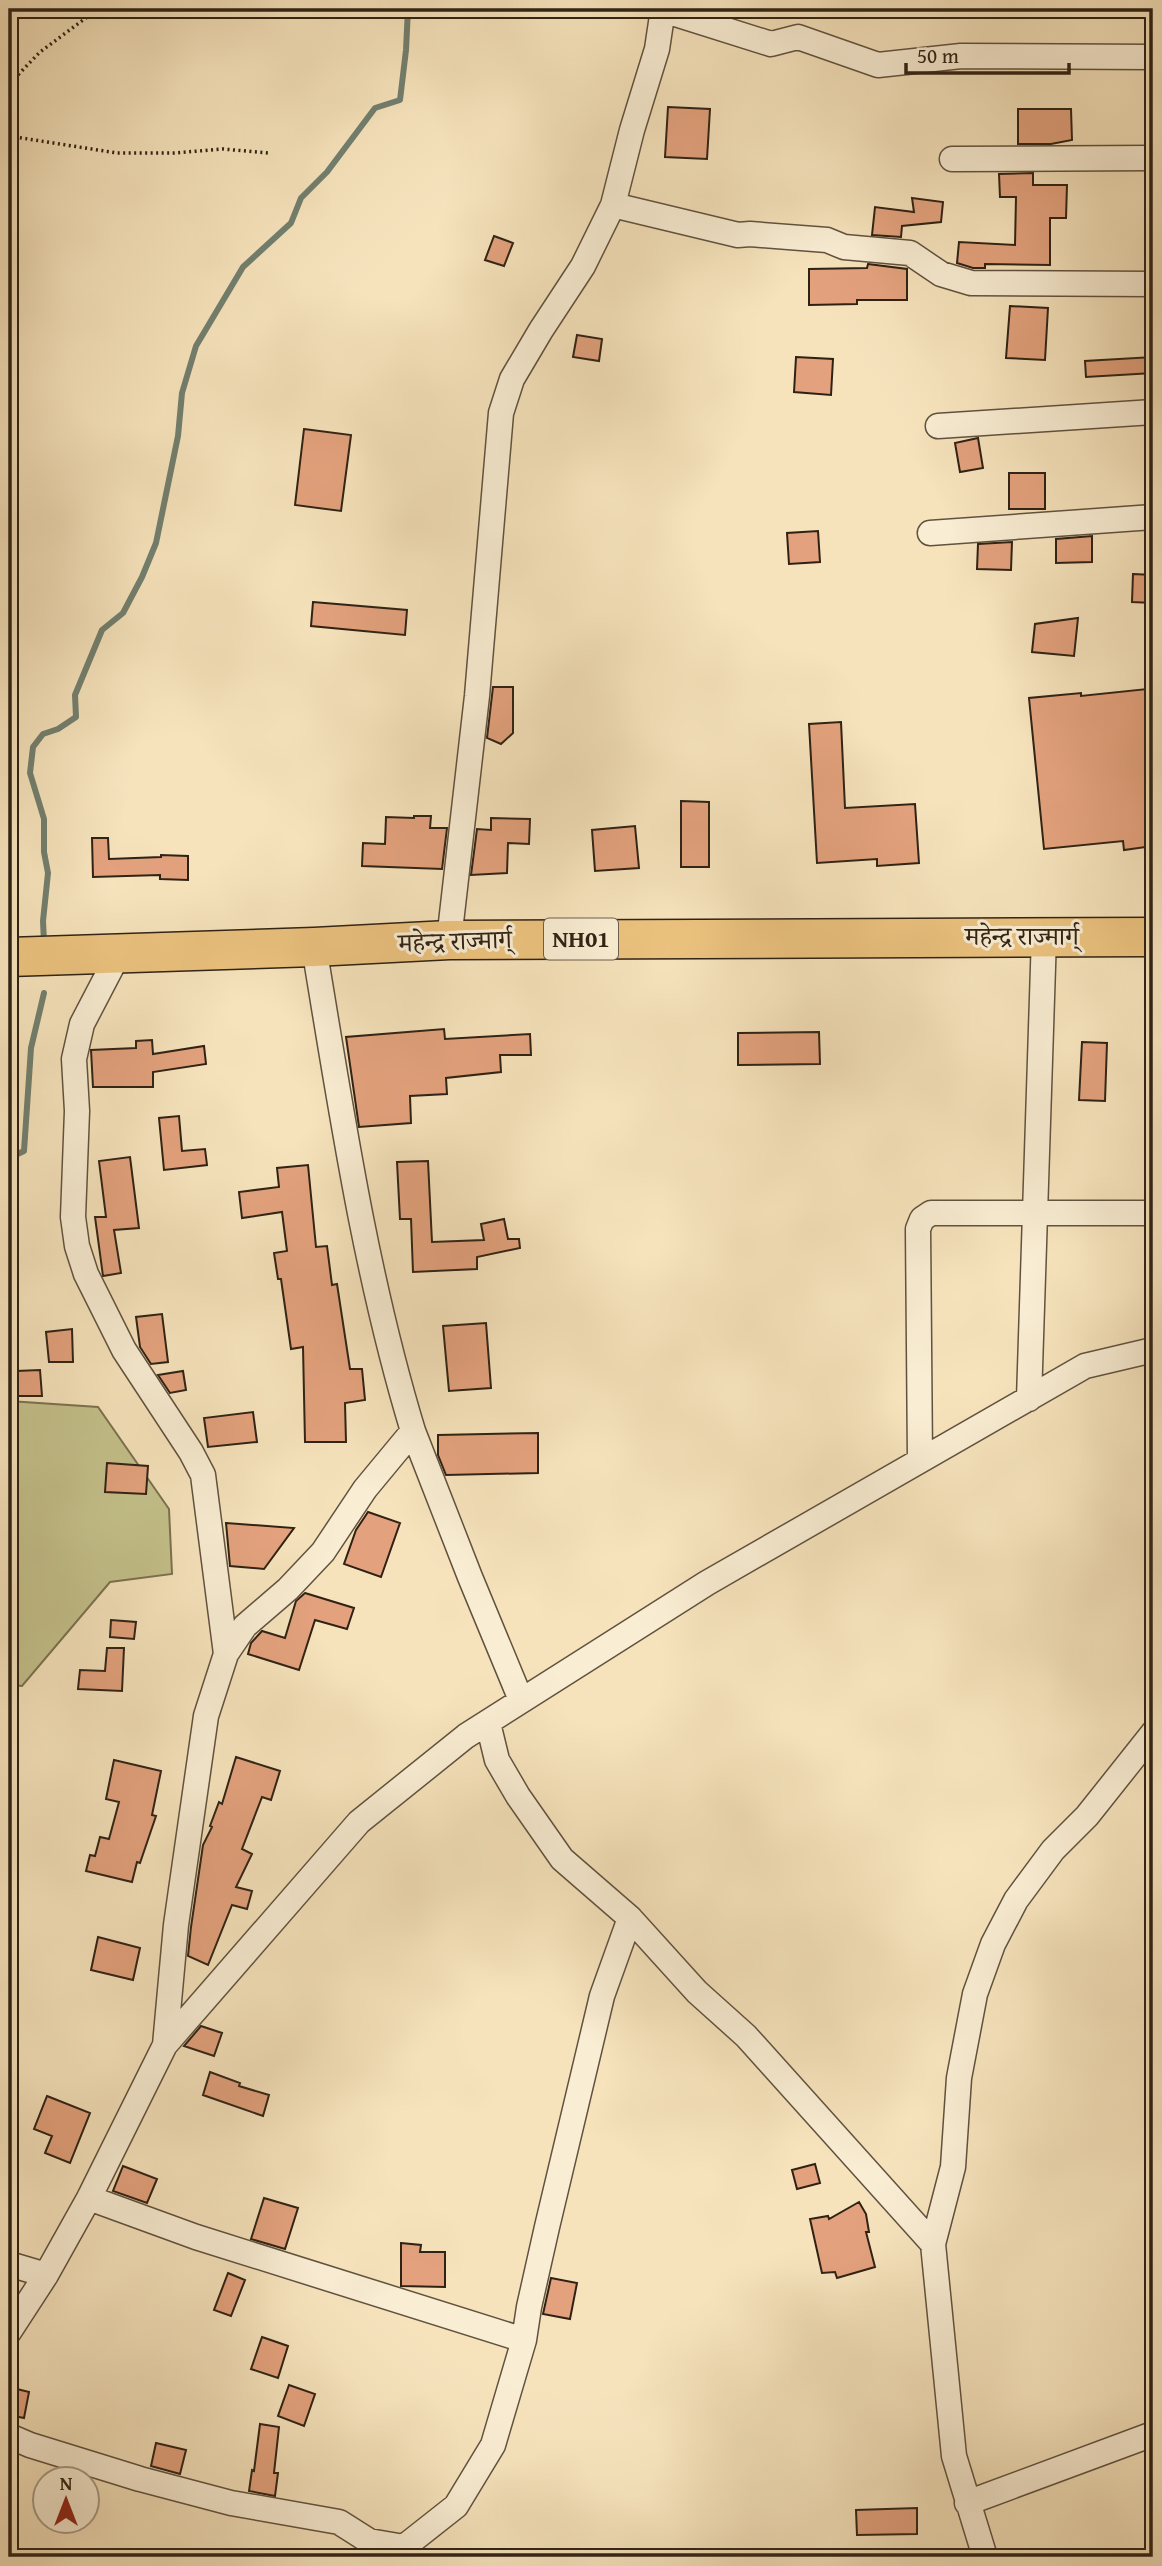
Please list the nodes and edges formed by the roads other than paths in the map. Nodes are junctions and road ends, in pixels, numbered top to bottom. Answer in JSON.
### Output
{"nodes":[{"id":1,"x":663,"y":9,"type":"edge"},
{"id":2,"x":1153,"y":57,"type":"edge"},
{"id":3,"x":1153,"y":158,"type":"edge"},
{"id":4,"x":953,"y":159,"type":"dead end"},
{"id":5,"x":613,"y":205,"type":"junction"},
{"id":6,"x":1153,"y":284,"type":"edge"},
{"id":7,"x":1153,"y":412,"type":"edge"},
{"id":8,"x":938,"y":426,"type":"dead end"},
{"id":9,"x":1153,"y":517,"type":"edge"},
{"id":10,"x":930,"y":533,"type":"dead end"},
{"id":11,"x":1044,"y":936,"type":"junction"},
{"id":12,"x":1153,"y":937,"type":"edge"},
{"id":13,"x":449,"y":940,"type":"junction"},
{"id":14,"x":314,"y":947,"type":"junction"},
{"id":15,"x":119,"y":953,"type":"junction"},
{"id":16,"x":9,"y":957,"type":"edge"},
{"id":17,"x":1034,"y":1213,"type":"junction"},
{"id":18,"x":1153,"y":1213,"type":"edge"},
{"id":19,"x":1153,"y":1350,"type":"edge"},
{"id":20,"x":1029,"y":1399,"type":"junction"},
{"id":21,"x":413,"y":1431,"type":"junction"},
{"id":22,"x":920,"y":1460,"type":"junction"},
{"id":23,"x":226,"y":1654,"type":"junction"},
{"id":24,"x":521,"y":1700,"type":"junction"},
{"id":25,"x":488,"y":1723,"type":"junction"},
{"id":26,"x":1153,"y":1733,"type":"edge"},
{"id":27,"x":629,"y":1918,"type":"junction"},
{"id":28,"x":165,"y":2045,"type":"junction"},
{"id":29,"x":89,"y":2198,"type":"junction"},
{"id":30,"x":933,"y":2244,"type":"junction"},
{"id":31,"x":9,"y":2264,"type":"edge"},
{"id":32,"x":46,"y":2276,"type":"junction"},
{"id":33,"x":9,"y":2332,"type":"edge"},
{"id":34,"x":524,"y":2340,"type":"junction"},
{"id":35,"x":1153,"y":2434,"type":"edge"},
{"id":36,"x":9,"y":2436,"type":"edge"},
{"id":37,"x":967,"y":2503,"type":"junction"},
{"id":38,"x":406,"y":2552,"type":"edge"},
{"id":39,"x":985,"y":2557,"type":"edge"}],
"edges":[{"from":1,"to":2,"type":"street"},
{"from":1,"to":5,"type":"street"},
{"from":3,"to":4,"type":"street"},
{"from":5,"to":6,"type":"street"},
{"from":5,"to":13,"type":"street"},
{"from":7,"to":8,"type":"street"},
{"from":9,"to":10,"type":"street"},
{"from":11,"to":12,"type":"highway","name":"महेन्द्र राज्मार्ग्","number":"NH01"},
{"from":11,"to":13,"type":"highway","name":"महेन्द्र राज्मार्ग्","number":"NH01"},
{"from":11,"to":17,"type":"street"},
{"from":13,"to":14,"type":"highway","name":"महेन्द्र राज्मार्ग्","number":"NH01"},
{"from":14,"to":15,"type":"highway","name":"महेन्द्र राज्मार्ग्","number":"NH01"},
{"from":14,"to":21,"type":"street"},
{"from":15,"to":16,"type":"highway","name":"महेन्द्र राज्मार्ग्","number":"NH01"},
{"from":15,"to":23,"type":"street"},
{"from":17,"to":18,"type":"street"},
{"from":17,"to":20,"type":"street"},
{"from":17,"to":22,"type":"street"},
{"from":19,"to":20,"type":"street"},
{"from":20,"to":22,"type":"street"},
{"from":21,"to":23,"type":"street"},
{"from":21,"to":24,"type":"street"},
{"from":22,"to":24,"type":"street"},
{"from":23,"to":28,"type":"street"},
{"from":24,"to":25,"type":"street"},
{"from":25,"to":27,"type":"street"},
{"from":25,"to":28,"type":"street"},
{"from":26,"to":30,"type":"street"},
{"from":27,"to":30,"type":"street"},
{"from":27,"to":34,"type":"street"},
{"from":28,"to":29,"type":"street"},
{"from":29,"to":32,"type":"street"},
{"from":29,"to":34,"type":"street"},
{"from":30,"to":37,"type":"street"},
{"from":31,"to":32,"type":"street"},
{"from":32,"to":33,"type":"street"},
{"from":34,"to":38,"type":"street"},
{"from":35,"to":37,"type":"street"},
{"from":36,"to":38,"type":"street"},
{"from":37,"to":39,"type":"street"}]}
